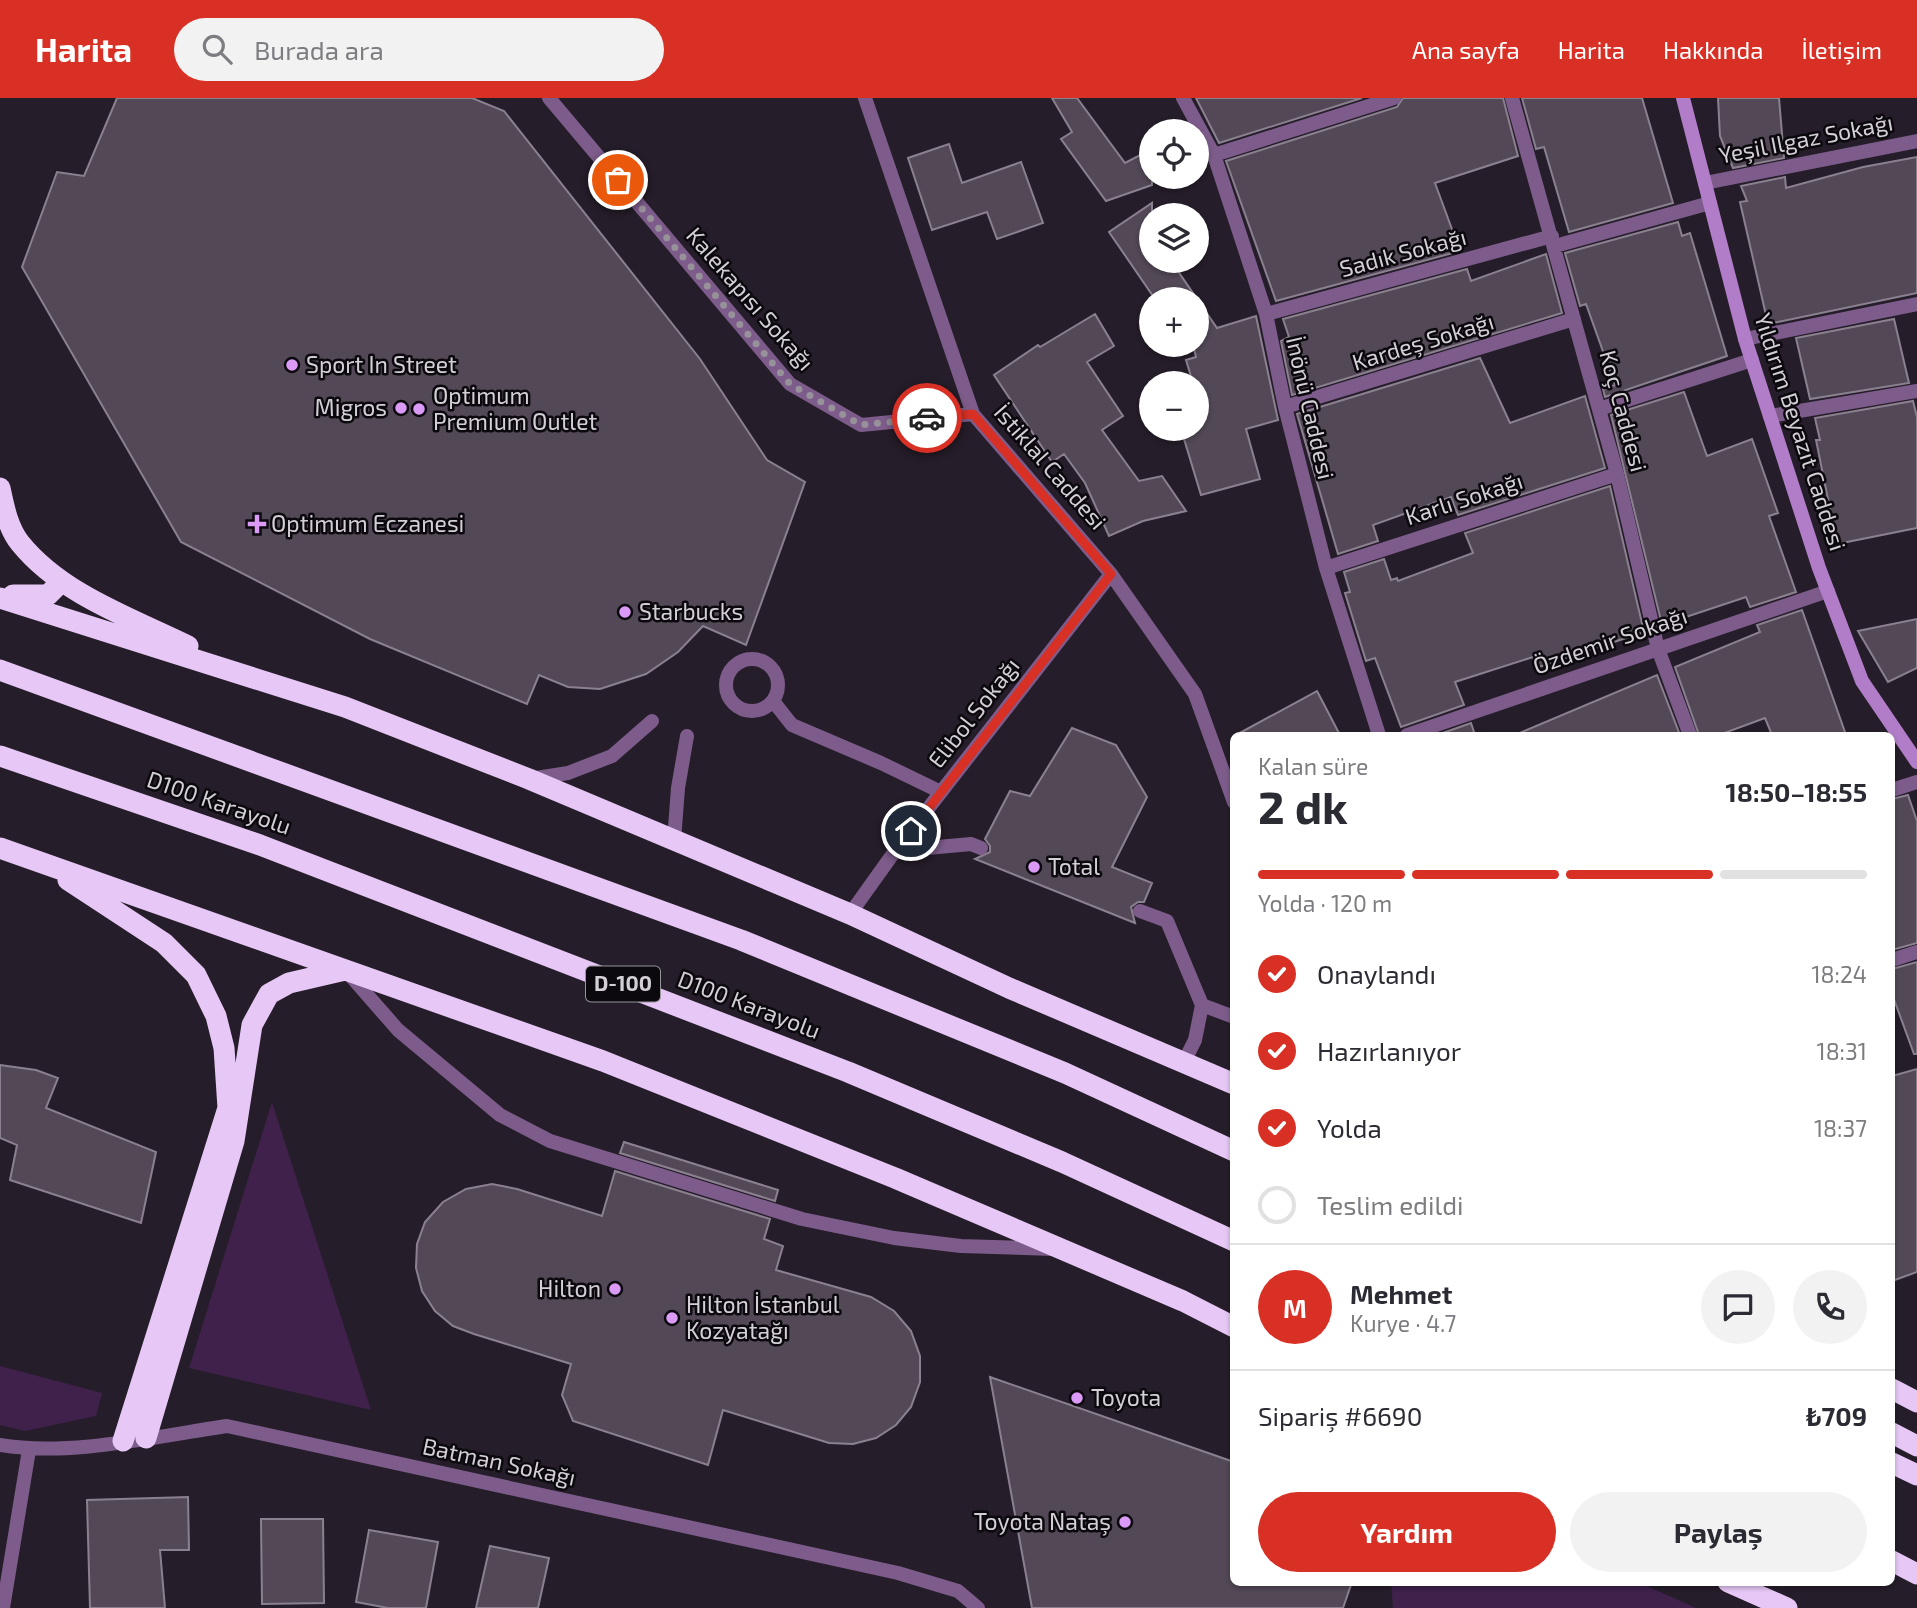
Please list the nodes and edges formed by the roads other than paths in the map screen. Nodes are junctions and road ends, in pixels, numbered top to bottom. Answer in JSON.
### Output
{"nodes":[{"id":1,"x":548,"y":98,"type":"edge"},
{"id":2,"x":866,"y":98,"type":"edge"},
{"id":3,"x":1183,"y":98,"type":"edge"},
{"id":4,"x":1394,"y":98,"type":"edge"},
{"id":5,"x":1512,"y":98,"type":"edge"},
{"id":6,"x":1683,"y":98,"type":"edge"},
{"id":7,"x":1917,"y":141,"type":"edge"},
{"id":8,"x":1214,"y":155,"type":"junction"},
{"id":9,"x":1705,"y":183,"type":"junction"},
{"id":10,"x":1710,"y":203,"type":"junction"},
{"id":11,"x":1553,"y":241,"type":"junction"},
{"id":12,"x":1917,"y":304,"type":"edge"},
{"id":13,"x":1266,"y":314,"type":"junction"},
{"id":14,"x":1574,"y":319,"type":"junction"},
{"id":15,"x":1745,"y":339,"type":"junction"},
{"id":16,"x":1752,"y":360,"type":"junction"},
{"id":17,"x":1917,"y":391,"type":"edge"},
{"id":18,"x":1285,"y":407,"type":"junction"},
{"id":19,"x":1599,"y":409,"type":"junction"},
{"id":20,"x":973,"y":414,"type":"junction"},
{"id":21,"x":1770,"y":416,"type":"junction"},
{"id":22,"x":1617,"y":474,"type":"junction"},
{"id":23,"x":0,"y":488,"type":"edge"},
{"id":24,"x":1326,"y":568,"type":"junction"},
{"id":25,"x":1111,"y":574,"type":"junction"},
{"id":26,"x":61,"y":582,"type":"junction"},
{"id":27,"x":1828,"y":591,"type":"junction"},
{"id":28,"x":0,"y":596,"type":"edge"},
{"id":29,"x":1658,"y":649,"type":"junction"},
{"id":30,"x":0,"y":670,"type":"edge"},
{"id":31,"x":243,"y":674,"type":"junction"},
{"id":32,"x":774,"y":701,"type":"dead end"},
{"id":33,"x":652,"y":721,"type":"dead end"},
{"id":34,"x":1378,"y":732,"type":"edge"},
{"id":35,"x":1416,"y":732,"type":"edge"},
{"id":36,"x":1689,"y":732,"type":"edge"},
{"id":37,"x":687,"y":736,"type":"dead end"},
{"id":38,"x":0,"y":756,"type":"edge"},
{"id":39,"x":1917,"y":762,"type":"edge"},
{"id":40,"x":529,"y":779,"type":"junction"},
{"id":41,"x":1917,"y":782,"type":"edge"},
{"id":42,"x":1895,"y":789,"type":"edge"},
{"id":43,"x":1230,"y":791,"type":"edge"},
{"id":44,"x":941,"y":792,"type":"junction"},
{"id":45,"x":674,"y":841,"type":"junction"},
{"id":46,"x":0,"y":848,"type":"edge"},
{"id":47,"x":981,"y":848,"type":"dead end"},
{"id":48,"x":895,"y":851,"type":"junction"},
{"id":49,"x":40,"y":862,"type":"junction"},
{"id":50,"x":1140,"y":911,"type":"dead end"},
{"id":51,"x":850,"y":914,"type":"junction"},
{"id":52,"x":1917,"y":952,"type":"edge"},
{"id":53,"x":1895,"y":959,"type":"edge"},
{"id":54,"x":345,"y":970,"type":"junction"},
{"id":55,"x":1202,"y":1004,"type":"junction"},
{"id":56,"x":1230,"y":1015,"type":"edge"},
{"id":57,"x":1184,"y":1062,"type":"junction"},
{"id":58,"x":1230,"y":1082,"type":"edge"},
{"id":59,"x":226,"y":1139,"type":"junction"},
{"id":60,"x":1230,"y":1149,"type":"edge"},
{"id":61,"x":1230,"y":1239,"type":"edge"},
{"id":62,"x":1064,"y":1250,"type":"junction"},
{"id":63,"x":1230,"y":1324,"type":"edge"},
{"id":64,"x":1895,"y":1391,"type":"edge"},
{"id":65,"x":1917,"y":1402,"type":"edge"},
{"id":66,"x":1895,"y":1435,"type":"edge"},
{"id":67,"x":146,"y":1438,"type":"junction"},
{"id":68,"x":123,"y":1441,"type":"junction"},
{"id":69,"x":0,"y":1445,"type":"edge"},
{"id":70,"x":1917,"y":1446,"type":"edge"},
{"id":71,"x":29,"y":1450,"type":"junction"},
{"id":72,"x":1895,"y":1464,"type":"edge"},
{"id":73,"x":1917,"y":1475,"type":"edge"},
{"id":74,"x":1895,"y":1563,"type":"edge"},
{"id":75,"x":1917,"y":1574,"type":"edge"},
{"id":76,"x":1736,"y":1586,"type":"edge"},
{"id":77,"x":1736,"y":1586,"type":"edge"},
{"id":78,"x":3,"y":1608,"type":"edge"},
{"id":79,"x":978,"y":1608,"type":"edge"},
{"id":80,"x":1773,"y":1608,"type":"edge"},
{"id":81,"x":1787,"y":1608,"type":"edge"}],
"edges":[{"from":1,"to":20,"type":"street","name":"Kalekapısı Sokağı"},
{"from":2,"to":20,"type":"street","name":"İstiklal Caddesi"},
{"from":3,"to":8,"type":"street","name":"İnönü Caddesi"},
{"from":4,"to":8,"type":"street"},
{"from":5,"to":11,"type":"street","name":"Koç Caddesi"},
{"from":6,"to":9,"type":"street","name":"Yıldırım Beyazıt Caddesi"},
{"from":7,"to":9,"type":"street","name":"Yeşil Ilgaz Sokağı"},
{"from":8,"to":13,"type":"street","name":"İnönü Caddesi"},
{"from":9,"to":10,"type":"street","name":"Yıldırım Beyazıt Caddesi"},
{"from":10,"to":11,"type":"street","name":"Sadık Sokağı"},
{"from":10,"to":15,"type":"street","name":"Yıldırım Beyazıt Caddesi"},
{"from":11,"to":13,"type":"street","name":"Sadık Sokağı"},
{"from":11,"to":14,"type":"street","name":"Koç Caddesi"},
{"from":12,"to":15,"type":"street"},
{"from":13,"to":18,"type":"street","name":"İnönü Caddesi"},
{"from":14,"to":18,"type":"street","name":"Kardeş Sokağı"},
{"from":14,"to":19,"type":"street","name":"Koç Caddesi"},
{"from":15,"to":16,"type":"street","name":"Yıldırım Beyazıt Caddesi"},
{"from":16,"to":19,"type":"street"},
{"from":16,"to":21,"type":"street","name":"Yıldırım Beyazıt Caddesi"},
{"from":17,"to":21,"type":"street"},
{"from":18,"to":24,"type":"street","name":"İnönü Caddesi"},
{"from":19,"to":22,"type":"street","name":"Koç Caddesi"},
{"from":20,"to":25,"type":"street","name":"İstiklal Caddesi"},
{"from":21,"to":27,"type":"street","name":"Yıldırım Beyazıt Caddesi"},
{"from":22,"to":24,"type":"street","name":"Karlı Sokağı"},
{"from":22,"to":29,"type":"street","name":"Koç Caddesi"},
{"from":23,"to":26,"type":"highway"},
{"from":24,"to":34,"type":"street","name":"İnönü Caddesi"},
{"from":25,"to":43,"type":"street","name":"İstiklal Caddesi"},
{"from":25,"to":44,"type":"street","name":"Elibol Sokağı"},
{"from":26,"to":28,"type":"highway"},
{"from":26,"to":31,"type":"highway"},
{"from":27,"to":29,"type":"street","name":"Özdemir Sokağı"},
{"from":27,"to":39,"type":"street","name":"Yıldırım Beyazıt Caddesi"},
{"from":28,"to":31,"type":"highway"},
{"from":29,"to":35,"type":"street","name":"Özdemir Sokağı"},
{"from":29,"to":36,"type":"street","name":"Koç Caddesi"},
{"from":30,"to":60,"type":"highway"},
{"from":31,"to":40,"type":"highway"},
{"from":32,"to":44,"type":"street"},
{"from":33,"to":40,"type":"street"},
{"from":37,"to":45,"type":"street"},
{"from":38,"to":61,"type":"highway","name":"D100 Karayolu","number":"D-100"},
{"from":40,"to":45,"type":"highway"},
{"from":41,"to":42,"type":"street"},
{"from":44,"to":48,"type":"street","name":"Elibol Sokağı"},
{"from":45,"to":51,"type":"highway"},
{"from":46,"to":49,"type":"highway"},
{"from":47,"to":48,"type":"street"},
{"from":48,"to":51,"type":"street","name":"Elibol Sokağı"},
{"from":49,"to":54,"type":"highway"},
{"from":49,"to":59,"type":"highway"},
{"from":50,"to":55,"type":"street"},
{"from":51,"to":57,"type":"highway"},
{"from":52,"to":53,"type":"street"},
{"from":54,"to":59,"type":"highway"},
{"from":54,"to":62,"type":"highway"},
{"from":54,"to":62,"type":"street"},
{"from":55,"to":56,"type":"street"},
{"from":55,"to":57,"type":"street"},
{"from":57,"to":58,"type":"highway"},
{"from":59,"to":67,"type":"highway"},
{"from":59,"to":68,"type":"highway"},
{"from":62,"to":63,"type":"highway"},
{"from":64,"to":65,"type":"highway"},
{"from":66,"to":70,"type":"highway"},
{"from":67,"to":68,"type":"street","name":"Batman Sokağı"},
{"from":67,"to":79,"type":"street","name":"Batman Sokağı"},
{"from":68,"to":71,"type":"street","name":"Batman Sokağı"},
{"from":69,"to":71,"type":"street","name":"Batman Sokağı"},
{"from":71,"to":78,"type":"street"},
{"from":72,"to":73,"type":"highway"},
{"from":74,"to":75,"type":"highway"},
{"from":76,"to":80,"type":"highway"},
{"from":77,"to":81,"type":"highway"}]}
